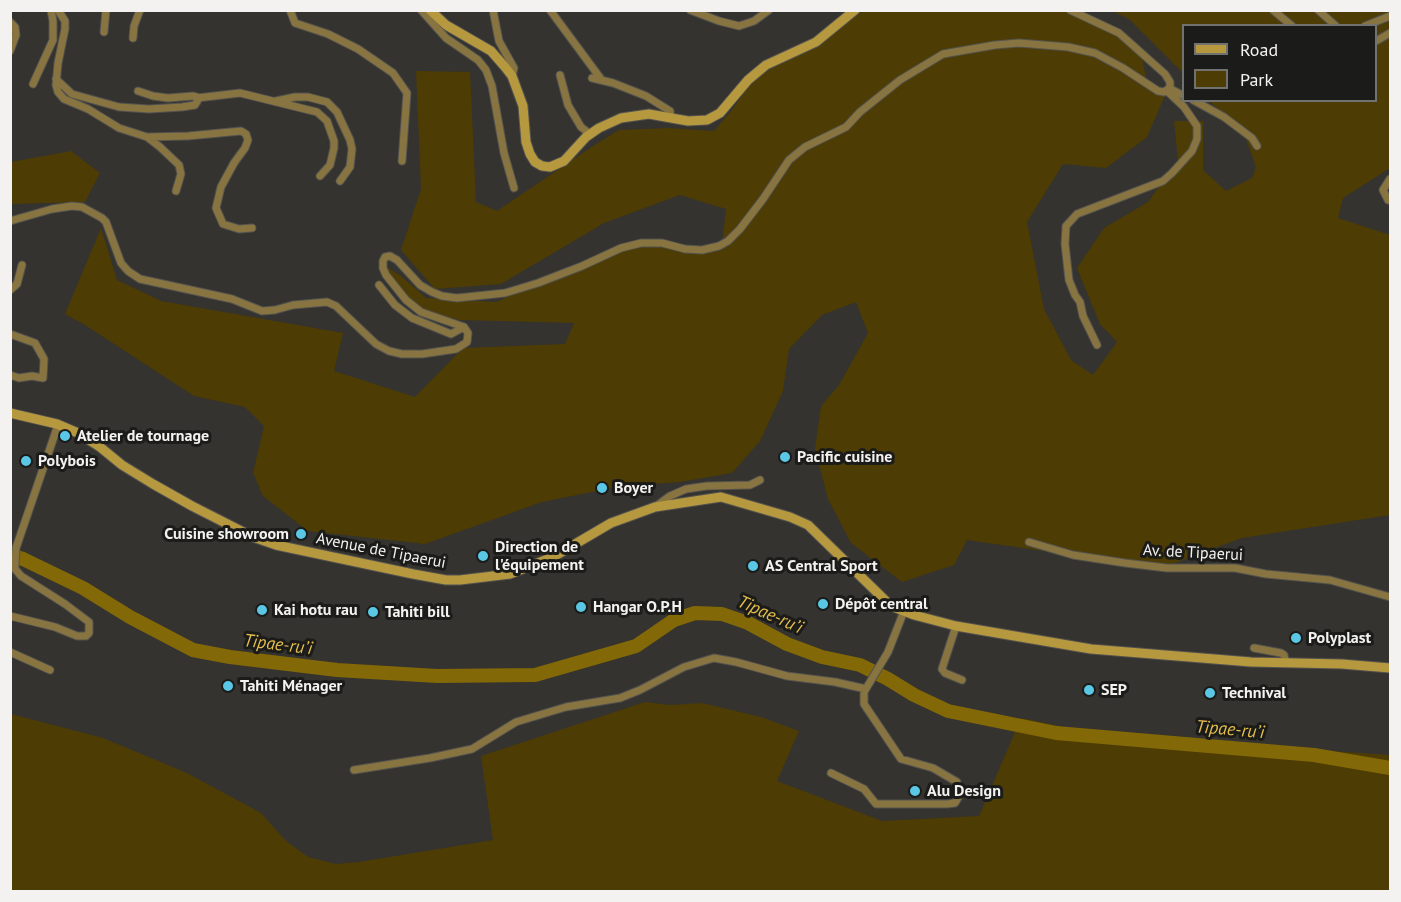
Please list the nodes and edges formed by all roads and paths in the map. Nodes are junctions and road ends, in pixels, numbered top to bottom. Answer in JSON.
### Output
{"nodes":[{"id":1,"x":51,"y":10,"type":"edge"},
{"id":2,"x":58,"y":10,"type":"edge"},
{"id":3,"x":106,"y":10,"type":"edge"},
{"id":4,"x":140,"y":10,"type":"edge"},
{"id":5,"x":290,"y":10,"type":"edge"},
{"id":6,"x":421,"y":10,"type":"edge"},
{"id":7,"x":430,"y":10,"type":"edge"},
{"id":8,"x":493,"y":10,"type":"edge"},
{"id":9,"x":550,"y":10,"type":"edge"},
{"id":10,"x":690,"y":10,"type":"edge"},
{"id":11,"x":769,"y":10,"type":"edge"},
{"id":12,"x":855,"y":10,"type":"edge"},
{"id":13,"x":1070,"y":10,"type":"edge"},
{"id":14,"x":1273,"y":10,"type":"edge"},
{"id":15,"x":1318,"y":10,"type":"edge"},
{"id":16,"x":1390,"y":16,"type":"edge"},
{"id":17,"x":10,"y":22,"type":"edge"},
{"id":18,"x":1290,"y":24,"type":"edge"},
{"id":19,"x":1334,"y":24,"type":"edge"},
{"id":20,"x":1370,"y":24,"type":"edge"},
{"id":21,"x":104,"y":32,"type":"dead end"},
{"id":22,"x":133,"y":38,"type":"dead end"},
{"id":23,"x":10,"y":51,"type":"edge"},
{"id":24,"x":560,"y":75,"type":"dead end"},
{"id":25,"x":512,"y":76,"type":"junction"},
{"id":26,"x":592,"y":78,"type":"dead end"},
{"id":27,"x":56,"y":79,"type":"junction"},
{"id":28,"x":602,"y":79,"type":"junction"},
{"id":29,"x":33,"y":84,"type":"dead end"},
{"id":30,"x":1168,"y":90,"type":"junction"},
{"id":31,"x":138,"y":91,"type":"dead end"},
{"id":32,"x":1182,"y":95,"type":"edge"},
{"id":33,"x":197,"y":98,"type":"junction"},
{"id":34,"x":273,"y":102,"type":"junction"},
{"id":35,"x":1197,"y":102,"type":"edge"},
{"id":36,"x":671,"y":118,"type":"junction"},
{"id":37,"x":590,"y":134,"type":"junction"},
{"id":38,"x":147,"y":137,"type":"junction"},
{"id":39,"x":1257,"y":146,"type":"dead end"},
{"id":40,"x":402,"y":161,"type":"dead end"},
{"id":41,"x":321,"y":176,"type":"dead end"},
{"id":42,"x":1390,"y":179,"type":"edge"},
{"id":43,"x":340,"y":181,"type":"dead end"},
{"id":44,"x":514,"y":188,"type":"dead end"},
{"id":45,"x":176,"y":191,"type":"dead end"},
{"id":46,"x":1388,"y":200,"type":"dead end"},
{"id":47,"x":10,"y":220,"type":"edge"},
{"id":48,"x":252,"y":228,"type":"dead end"},
{"id":49,"x":22,"y":266,"type":"dead end"},
{"id":50,"x":379,"y":285,"type":"dead end"},
{"id":51,"x":10,"y":290,"type":"edge"},
{"id":52,"x":464,"y":327,"type":"junction"},
{"id":53,"x":10,"y":334,"type":"edge"},
{"id":54,"x":1096,"y":345,"type":"dead end"},
{"id":55,"x":10,"y":375,"type":"edge"},
{"id":56,"x":10,"y":413,"type":"edge"},
{"id":57,"x":58,"y":425,"type":"junction"},
{"id":58,"x":760,"y":480,"type":"dead end"},
{"id":59,"x":655,"y":507,"type":"junction"},
{"id":60,"x":1029,"y":542,"type":"dead end"},
{"id":61,"x":15,"y":544,"type":"edge"},
{"id":62,"x":1390,"y":597,"type":"edge"},
{"id":63,"x":904,"y":611,"type":"junction"},
{"id":64,"x":10,"y":616,"type":"edge"},
{"id":65,"x":956,"y":626,"type":"junction"},
{"id":66,"x":1254,"y":648,"type":"dead end"},
{"id":67,"x":10,"y":652,"type":"edge"},
{"id":68,"x":1286,"y":663,"type":"junction"},
{"id":69,"x":1390,"y":668,"type":"edge"},
{"id":70,"x":50,"y":670,"type":"dead end"},
{"id":71,"x":962,"y":680,"type":"dead end"},
{"id":72,"x":868,"y":686,"type":"junction"},
{"id":73,"x":354,"y":770,"type":"dead end"},
{"id":74,"x":831,"y":773,"type":"dead end"}],
"edges":[{"from":1,"to":29,"type":"street"},
{"from":2,"to":27,"type":"street"},
{"from":3,"to":21,"type":"street"},
{"from":4,"to":22,"type":"street"},
{"from":5,"to":40,"type":"street"},
{"from":6,"to":44,"type":"street"},
{"from":7,"to":25,"type":"main road"},
{"from":8,"to":25,"type":"street"},
{"from":9,"to":28,"type":"street"},
{"from":10,"to":11,"type":"street"},
{"from":12,"to":36,"type":"main road"},
{"from":13,"to":30,"type":"street"},
{"from":14,"to":18,"type":"street"},
{"from":15,"to":19,"type":"street"},
{"from":16,"to":20,"type":"street"},
{"from":17,"to":23,"type":"street"},
{"from":24,"to":37,"type":"street"},
{"from":25,"to":37,"type":"main road"},
{"from":26,"to":28,"type":"street"},
{"from":27,"to":33,"type":"street"},
{"from":27,"to":38,"type":"street"},
{"from":28,"to":36,"type":"street"},
{"from":30,"to":32,"type":"street"},
{"from":30,"to":52,"type":"street"},
{"from":30,"to":54,"type":"street"},
{"from":31,"to":33,"type":"street"},
{"from":33,"to":34,"type":"street"},
{"from":34,"to":41,"type":"street"},
{"from":34,"to":43,"type":"street"},
{"from":35,"to":39,"type":"street"},
{"from":36,"to":37,"type":"main road"},
{"from":38,"to":45,"type":"street"},
{"from":38,"to":48,"type":"street"},
{"from":42,"to":46,"type":"street"},
{"from":47,"to":52,"type":"street"},
{"from":49,"to":51,"type":"street"},
{"from":50,"to":52,"type":"street"},
{"from":53,"to":55,"type":"street"},
{"from":56,"to":57,"type":"main road","name":"Avenue de Tipaerui"},
{"from":57,"to":59,"type":"main road","name":"Avenue de Tipaerui"},
{"from":57,"to":61,"type":"street"},
{"from":58,"to":59,"type":"street"},
{"from":59,"to":63,"type":"main road","name":"Avenue de Tipaerui"},
{"from":60,"to":62,"type":"street","name":"Av. de Tipaerui"},
{"from":61,"to":64,"type":"street"},
{"from":63,"to":65,"type":"main road","name":"Avenue de Tipaerui"},
{"from":63,"to":72,"type":"street"},
{"from":65,"to":68,"type":"main road","name":"Avenue de Tipaerui"},
{"from":65,"to":71,"type":"street"},
{"from":66,"to":68,"type":"street"},
{"from":67,"to":70,"type":"street"},
{"from":68,"to":69,"type":"main road"},
{"from":72,"to":73,"type":"street"},
{"from":72,"to":74,"type":"street"}]}
